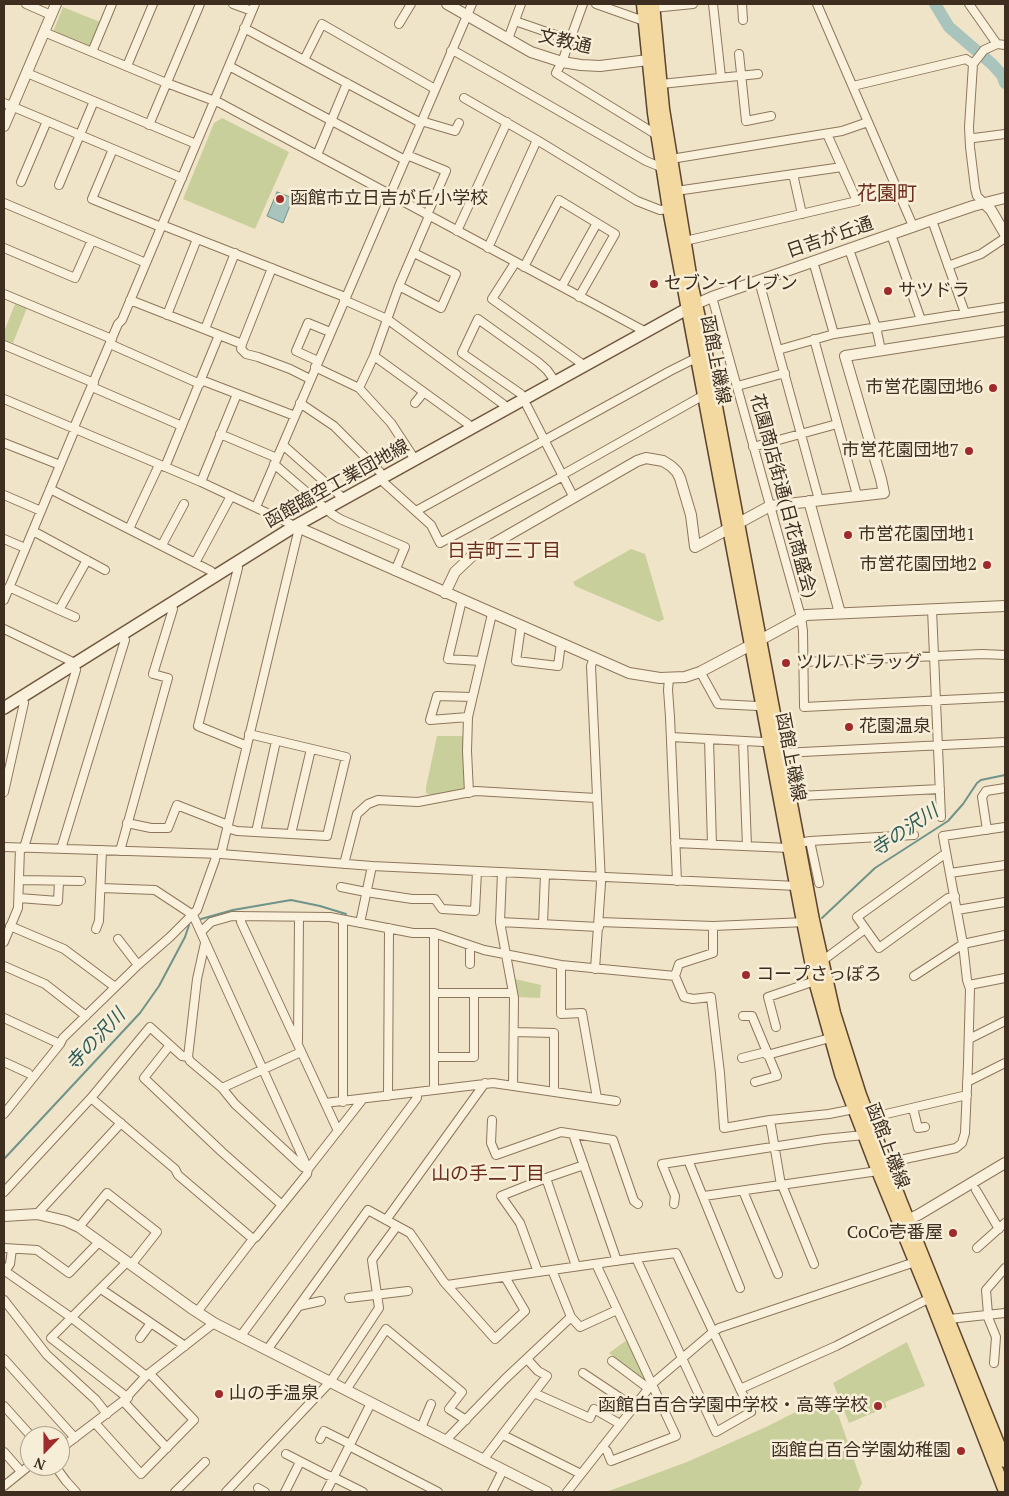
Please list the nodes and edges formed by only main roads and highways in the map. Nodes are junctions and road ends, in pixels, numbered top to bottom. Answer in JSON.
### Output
{"nodes":[{"id":1,"x":650,"y":5,"type":"edge"},
{"id":2,"x":653,"y":59,"type":"junction"},
{"id":3,"x":667,"y":164,"type":"junction"},
{"id":4,"x":692,"y":307,"type":"junction"},
{"id":5,"x":733,"y":526,"type":"junction"},
{"id":6,"x":755,"y":643,"type":"junction"},
{"id":7,"x":4,"y":708,"type":"edge"},
{"id":8,"x":799,"y":844,"type":"junction"},
{"id":9,"x":808,"y":921,"type":"junction"},
{"id":10,"x":882,"y":1167,"type":"junction"},
{"id":11,"x":904,"y":1222,"type":"junction"},
{"id":12,"x":1005,"y":1461,"type":"edge"},
{"id":13,"x":1005,"y":1490,"type":"edge"}],
"edges":[{"from":1,"to":2,"type":"main road","name":"函館上磯線"},
{"from":1,"to":2,"type":"main road","name":"函館上磯線"},
{"from":2,"to":3,"type":"main road","name":"函館上磯線"},
{"from":2,"to":3,"type":"main road","name":"函館上磯線"},
{"from":3,"to":4,"type":"main road","name":"函館上磯線"},
{"from":3,"to":4,"type":"main road","name":"函館上磯線"},
{"from":4,"to":5,"type":"main road","name":"函館上磯線"},
{"from":4,"to":5,"type":"main road","name":"函館上磯線"},
{"from":4,"to":7,"type":"main road","name":"函館臨空工業団地線"},
{"from":5,"to":6,"type":"main road","name":"函館上磯線"},
{"from":6,"to":8,"type":"main road","name":"函館上磯線"},
{"from":6,"to":8,"type":"main road","name":"函館上磯線"},
{"from":8,"to":9,"type":"main road","name":"函館上磯線"},
{"from":8,"to":9,"type":"main road","name":"函館上磯線"},
{"from":9,"to":10,"type":"main road","name":"函館上磯線"},
{"from":9,"to":10,"type":"main road","name":"函館上磯線"},
{"from":10,"to":11,"type":"main road","name":"函館上磯線"},
{"from":11,"to":12,"type":"main road","name":"函館上磯線"},
{"from":11,"to":13,"type":"main road","name":"函館上磯線"}]}
